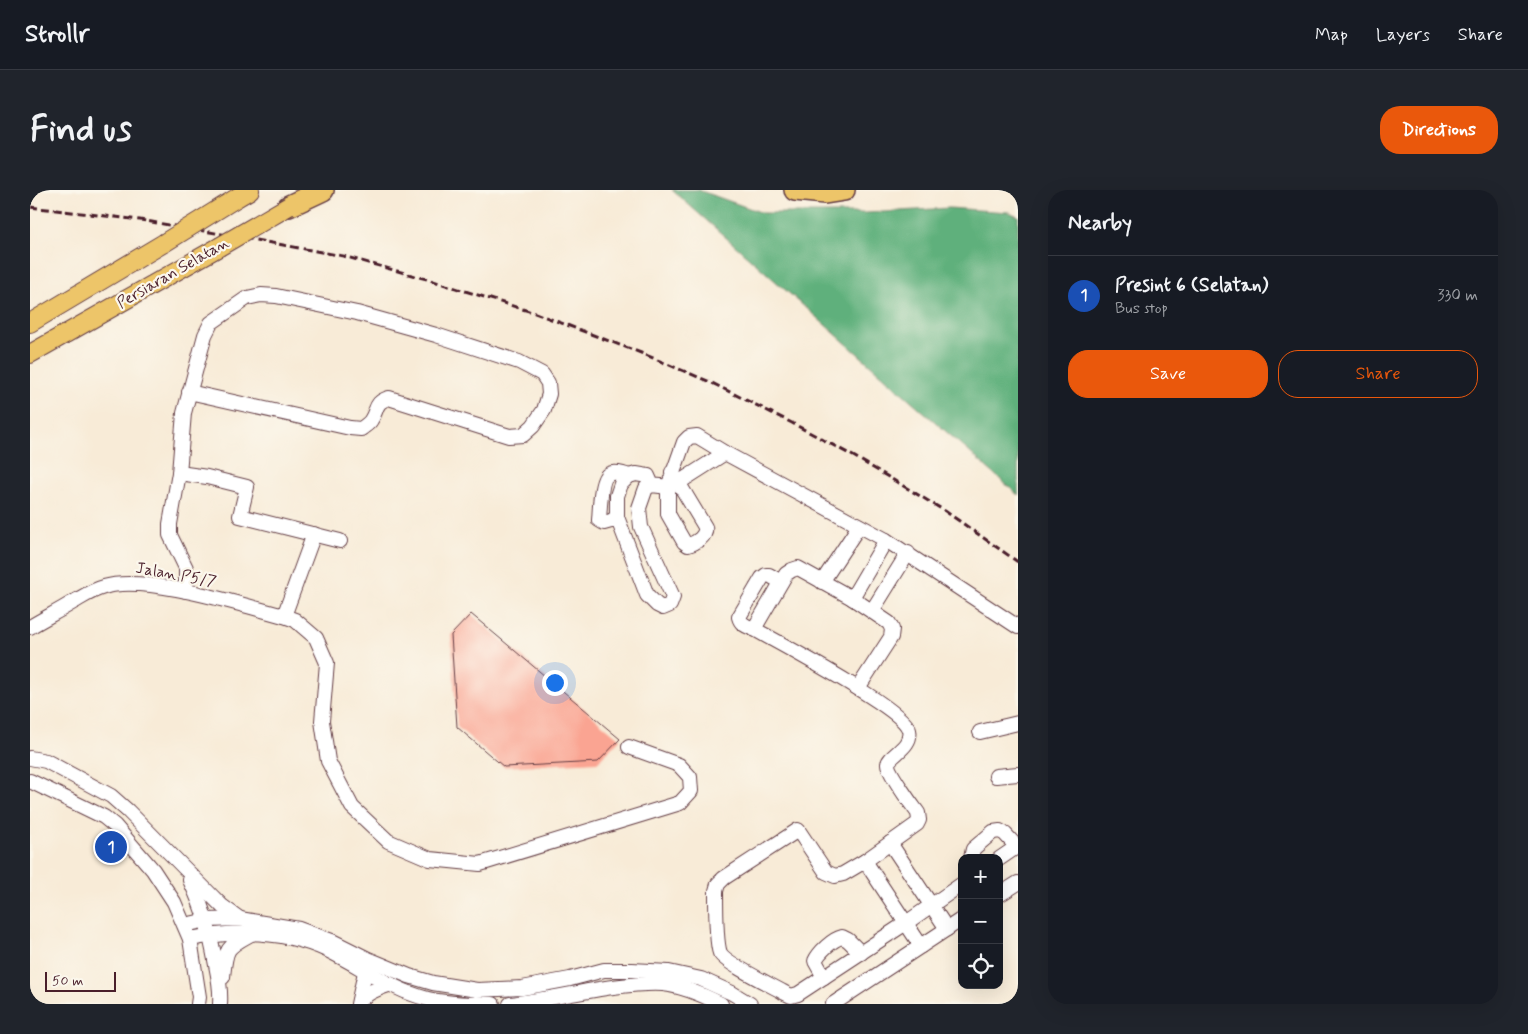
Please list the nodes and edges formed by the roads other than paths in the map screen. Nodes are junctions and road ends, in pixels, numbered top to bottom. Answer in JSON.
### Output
{"nodes":[{"id":1,"x":316,"y":190,"type":"edge"},
{"id":2,"x":323,"y":190,"type":"edge"},
{"id":3,"x":794,"y":190,"type":"edge"},
{"id":4,"x":844,"y":190,"type":"edge"},
{"id":5,"x":244,"y":194,"type":"edge"},
{"id":6,"x":289,"y":206,"type":"junction"},
{"id":7,"x":30,"y":323,"type":"edge"},
{"id":8,"x":30,"y":354,"type":"edge"},
{"id":9,"x":189,"y":392,"type":"junction"},
{"id":10,"x":725,"y":453,"type":"junction"},
{"id":11,"x":179,"y":473,"type":"junction"},
{"id":12,"x":673,"y":481,"type":"junction"},
{"id":13,"x":652,"y":485,"type":"junction"},
{"id":14,"x":859,"y":526,"type":"junction"},
{"id":15,"x":314,"y":534,"type":"junction"},
{"id":16,"x":886,"y":540,"type":"junction"},
{"id":17,"x":340,"y":541,"type":"dead end"},
{"id":18,"x":908,"y":553,"type":"junction"},
{"id":19,"x":781,"y":582,"type":"junction"},
{"id":20,"x":822,"y":582,"type":"junction"},
{"id":21,"x":186,"y":591,"type":"junction"},
{"id":22,"x":852,"y":598,"type":"junction"},
{"id":23,"x":872,"y":611,"type":"junction"},
{"id":24,"x":290,"y":618,"type":"junction"},
{"id":25,"x":30,"y":627,"type":"edge"},
{"id":26,"x":1018,"y":627,"type":"edge"},
{"id":27,"x":754,"y":629,"type":"junction"},
{"id":28,"x":858,"y":688,"type":"junction"},
{"id":29,"x":1018,"y":723,"type":"edge"},
{"id":30,"x":980,"y":732,"type":"dead end"},
{"id":31,"x":629,"y":747,"type":"dead end"},
{"id":32,"x":30,"y":751,"type":"edge"},
{"id":33,"x":30,"y":758,"type":"edge"},
{"id":34,"x":46,"y":761,"type":"junction"},
{"id":35,"x":1018,"y":774,"type":"edge"},
{"id":36,"x":996,"y":776,"type":"dead end"},
{"id":37,"x":30,"y":781,"type":"edge"},
{"id":38,"x":890,"y":843,"type":"junction"},
{"id":39,"x":1018,"y":847,"type":"edge"},
{"id":40,"x":972,"y":854,"type":"edge"},
{"id":41,"x":1003,"y":856,"type":"edge"},
{"id":42,"x":865,"y":861,"type":"junction"},
{"id":43,"x":185,"y":870,"type":"junction"},
{"id":44,"x":1018,"y":882,"type":"edge"},
{"id":45,"x":958,"y":887,"type":"edge"},
{"id":46,"x":1003,"y":892,"type":"edge"},
{"id":47,"x":931,"y":904,"type":"junction"},
{"id":48,"x":240,"y":919,"type":"junction"},
{"id":49,"x":206,"y":920,"type":"junction"},
{"id":50,"x":958,"y":922,"type":"edge"},
{"id":51,"x":906,"y":924,"type":"junction"},
{"id":52,"x":185,"y":925,"type":"junction"},
{"id":53,"x":947,"y":929,"type":"junction"},
{"id":54,"x":254,"y":932,"type":"junction"},
{"id":55,"x":211,"y":935,"type":"junction"},
{"id":56,"x":190,"y":939,"type":"junction"},
{"id":57,"x":920,"y":946,"type":"junction"},
{"id":58,"x":860,"y":954,"type":"junction"},
{"id":59,"x":366,"y":965,"type":"junction"},
{"id":60,"x":824,"y":977,"type":"junction"},
{"id":61,"x":390,"y":984,"type":"junction"},
{"id":62,"x":220,"y":998,"type":"edge"},
{"id":63,"x":359,"y":1003,"type":"edge"},
{"id":64,"x":198,"y":1004,"type":"edge"},
{"id":65,"x":493,"y":1004,"type":"edge"},
{"id":66,"x":510,"y":1004,"type":"edge"},
{"id":67,"x":721,"y":1004,"type":"edge"},
{"id":68,"x":750,"y":1004,"type":"edge"},
{"id":69,"x":833,"y":1004,"type":"edge"}],
"edges":[{"from":1,"to":6,"type":"main road","name":"Persiaran Selatan"},
{"from":2,"to":6,"type":"highway"},
{"from":3,"to":4,"type":"highway"},
{"from":5,"to":7,"type":"main road","name":"Persiaran Selatan","bridge":true},
{"from":6,"to":8,"type":"main road","name":"Persiaran Selatan","bridge":true},
{"from":9,"to":9,"type":"street"},
{"from":9,"to":11,"type":"street"},
{"from":10,"to":12,"type":"street"},
{"from":10,"to":12,"type":"street"},
{"from":10,"to":14,"type":"street"},
{"from":11,"to":15,"type":"street"},
{"from":11,"to":21,"type":"street"},
{"from":12,"to":13,"type":"street"},
{"from":13,"to":13,"type":"street"},
{"from":14,"to":16,"type":"street"},
{"from":14,"to":20,"type":"street"},
{"from":15,"to":17,"type":"street"},
{"from":15,"to":24,"type":"street"},
{"from":16,"to":18,"type":"street"},
{"from":16,"to":22,"type":"street"},
{"from":18,"to":23,"type":"street"},
{"from":18,"to":26,"type":"street"},
{"from":19,"to":20,"type":"street"},
{"from":19,"to":27,"type":"street"},
{"from":19,"to":27,"type":"street"},
{"from":20,"to":22,"type":"street"},
{"from":21,"to":24,"type":"street","name":"Jalan P5/7"},
{"from":21,"to":25,"type":"street","name":"Jalan P5/7"},
{"from":22,"to":23,"type":"street"},
{"from":23,"to":28,"type":"street"},
{"from":24,"to":31,"type":"street"},
{"from":27,"to":28,"type":"street"},
{"from":28,"to":38,"type":"street"},
{"from":29,"to":30,"type":"street"},
{"from":32,"to":34,"type":"street"},
{"from":33,"to":34,"type":"street"},
{"from":34,"to":43,"type":"street"},
{"from":35,"to":36,"type":"street"},
{"from":37,"to":52,"type":"street"},
{"from":38,"to":42,"type":"street"},
{"from":38,"to":47,"type":"street"},
{"from":39,"to":40,"type":"street"},
{"from":39,"to":41,"type":"street"},
{"from":42,"to":51,"type":"street"},
{"from":42,"to":60,"type":"street"},
{"from":43,"to":48,"type":"street"},
{"from":43,"to":49,"type":"street"},
{"from":44,"to":46,"type":"street"},
{"from":45,"to":47,"type":"street"},
{"from":47,"to":51,"type":"street"},
{"from":47,"to":53,"type":"street"},
{"from":48,"to":49,"type":"street"},
{"from":48,"to":59,"type":"street"},
{"from":49,"to":52,"type":"street"},
{"from":49,"to":55,"type":"street"},
{"from":50,"to":53,"type":"street"},
{"from":51,"to":57,"type":"street"},
{"from":51,"to":58,"type":"street"},
{"from":52,"to":56,"type":"street"},
{"from":53,"to":57,"type":"street"},
{"from":54,"to":55,"type":"street"},
{"from":54,"to":59,"type":"street"},
{"from":54,"to":62,"type":"street"},
{"from":55,"to":56,"type":"street"},
{"from":55,"to":62,"type":"street"},
{"from":56,"to":64,"type":"street"},
{"from":57,"to":69,"type":"street"},
{"from":58,"to":60,"type":"street"},
{"from":58,"to":60,"type":"street"},
{"from":59,"to":61,"type":"street"},
{"from":59,"to":63,"type":"street"},
{"from":59,"to":68,"type":"street"},
{"from":61,"to":63,"type":"street"},
{"from":61,"to":65,"type":"street"},
{"from":66,"to":67,"type":"street"}]}
